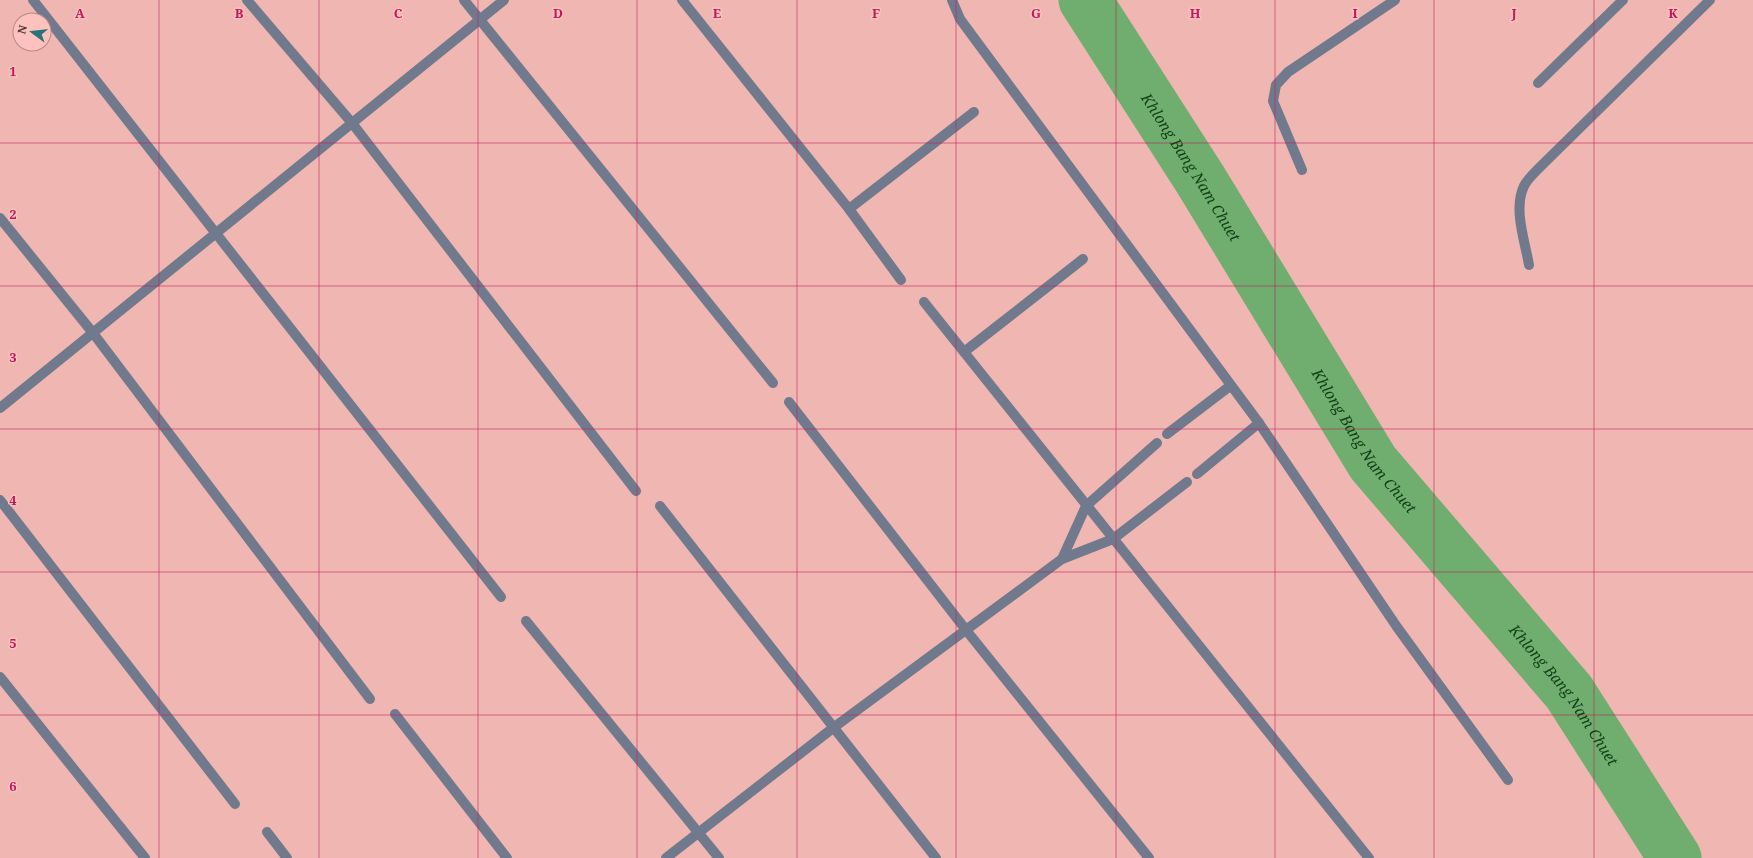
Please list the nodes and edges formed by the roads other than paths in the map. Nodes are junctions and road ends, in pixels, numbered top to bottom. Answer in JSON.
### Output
{"nodes":[{"id":1,"x":33,"y":0,"type":"edge"},
{"id":2,"x":247,"y":0,"type":"edge"},
{"id":3,"x":464,"y":0,"type":"edge"},
{"id":4,"x":504,"y":0,"type":"edge"},
{"id":5,"x":682,"y":0,"type":"edge"},
{"id":6,"x":952,"y":0,"type":"edge"},
{"id":7,"x":1395,"y":0,"type":"edge"},
{"id":8,"x":1623,"y":0,"type":"edge"},
{"id":9,"x":1710,"y":0,"type":"edge"},
{"id":10,"x":480,"y":19,"type":"junction"},
{"id":11,"x":1538,"y":83,"type":"dead end"},
{"id":12,"x":974,"y":112,"type":"dead end"},
{"id":13,"x":352,"y":123,"type":"junction"},
{"id":14,"x":1302,"y":170,"type":"dead end"},
{"id":15,"x":849,"y":209,"type":"junction"},
{"id":16,"x":0,"y":218,"type":"edge"},
{"id":17,"x":216,"y":233,"type":"junction"},
{"id":18,"x":1083,"y":259,"type":"dead end"},
{"id":19,"x":1529,"y":265,"type":"dead end"},
{"id":20,"x":901,"y":280,"type":"dead end"},
{"id":21,"x":924,"y":302,"type":"dead end"},
{"id":22,"x":93,"y":333,"type":"junction"},
{"id":23,"x":964,"y":352,"type":"junction"},
{"id":24,"x":773,"y":383,"type":"dead end"},
{"id":25,"x":1230,"y":386,"type":"junction"},
{"id":26,"x":789,"y":402,"type":"dead end"},
{"id":27,"x":0,"y":408,"type":"edge"},
{"id":28,"x":1259,"y":423,"type":"junction"},
{"id":29,"x":1167,"y":434,"type":"dead end"},
{"id":30,"x":1156,"y":443,"type":"dead end"},
{"id":31,"x":1197,"y":474,"type":"dead end"},
{"id":32,"x":1187,"y":482,"type":"dead end"},
{"id":33,"x":636,"y":491,"type":"dead end"},
{"id":34,"x":0,"y":500,"type":"edge"},
{"id":35,"x":660,"y":506,"type":"dead end"},
{"id":36,"x":1086,"y":506,"type":"junction"},
{"id":37,"x":1112,"y":539,"type":"junction"},
{"id":38,"x":1062,"y":559,"type":"junction"},
{"id":39,"x":501,"y":597,"type":"dead end"},
{"id":40,"x":526,"y":621,"type":"dead end"},
{"id":41,"x":966,"y":630,"type":"junction"},
{"id":42,"x":0,"y":677,"type":"edge"},
{"id":43,"x":370,"y":699,"type":"dead end"},
{"id":44,"x":394,"y":714,"type":"dead end"},
{"id":45,"x":833,"y":728,"type":"junction"},
{"id":46,"x":1508,"y":780,"type":"dead end"},
{"id":47,"x":235,"y":804,"type":"dead end"},
{"id":48,"x":267,"y":832,"type":"dead end"},
{"id":49,"x":699,"y":832,"type":"junction"},
{"id":50,"x":145,"y":858,"type":"edge"},
{"id":51,"x":287,"y":858,"type":"edge"},
{"id":52,"x":507,"y":858,"type":"edge"},
{"id":53,"x":666,"y":858,"type":"edge"},
{"id":54,"x":719,"y":858,"type":"edge"},
{"id":55,"x":936,"y":858,"type":"edge"},
{"id":56,"x":1149,"y":858,"type":"edge"},
{"id":57,"x":1369,"y":858,"type":"edge"}],
"edges":[{"from":1,"to":17,"type":"street"},
{"from":2,"to":13,"type":"street"},
{"from":3,"to":10,"type":"street"},
{"from":4,"to":10,"type":"street"},
{"from":5,"to":15,"type":"street"},
{"from":6,"to":25,"type":"street"},
{"from":7,"to":14,"type":"street"},
{"from":8,"to":11,"type":"street"},
{"from":9,"to":19,"type":"street"},
{"from":10,"to":13,"type":"street"},
{"from":10,"to":24,"type":"street"},
{"from":12,"to":15,"type":"street"},
{"from":13,"to":17,"type":"street"},
{"from":13,"to":33,"type":"street"},
{"from":15,"to":20,"type":"street"},
{"from":16,"to":22,"type":"street"},
{"from":17,"to":22,"type":"street"},
{"from":17,"to":39,"type":"street"},
{"from":18,"to":23,"type":"street"},
{"from":21,"to":23,"type":"street"},
{"from":22,"to":27,"type":"street"},
{"from":22,"to":43,"type":"street"},
{"from":23,"to":36,"type":"street"},
{"from":25,"to":28,"type":"street"},
{"from":25,"to":29,"type":"street"},
{"from":26,"to":41,"type":"street"},
{"from":28,"to":31,"type":"street"},
{"from":28,"to":46,"type":"street"},
{"from":30,"to":36,"type":"street"},
{"from":32,"to":37,"type":"street"},
{"from":34,"to":47,"type":"street"},
{"from":35,"to":45,"type":"street"},
{"from":36,"to":37,"type":"street"},
{"from":36,"to":38,"type":"street"},
{"from":37,"to":38,"type":"street"},
{"from":37,"to":57,"type":"street"},
{"from":38,"to":41,"type":"street"},
{"from":40,"to":49,"type":"street"},
{"from":41,"to":45,"type":"street"},
{"from":41,"to":56,"type":"street"},
{"from":42,"to":50,"type":"street"},
{"from":44,"to":52,"type":"street"},
{"from":45,"to":49,"type":"street"},
{"from":45,"to":55,"type":"street"},
{"from":48,"to":51,"type":"street"},
{"from":49,"to":53,"type":"street"},
{"from":49,"to":54,"type":"street"}]}
